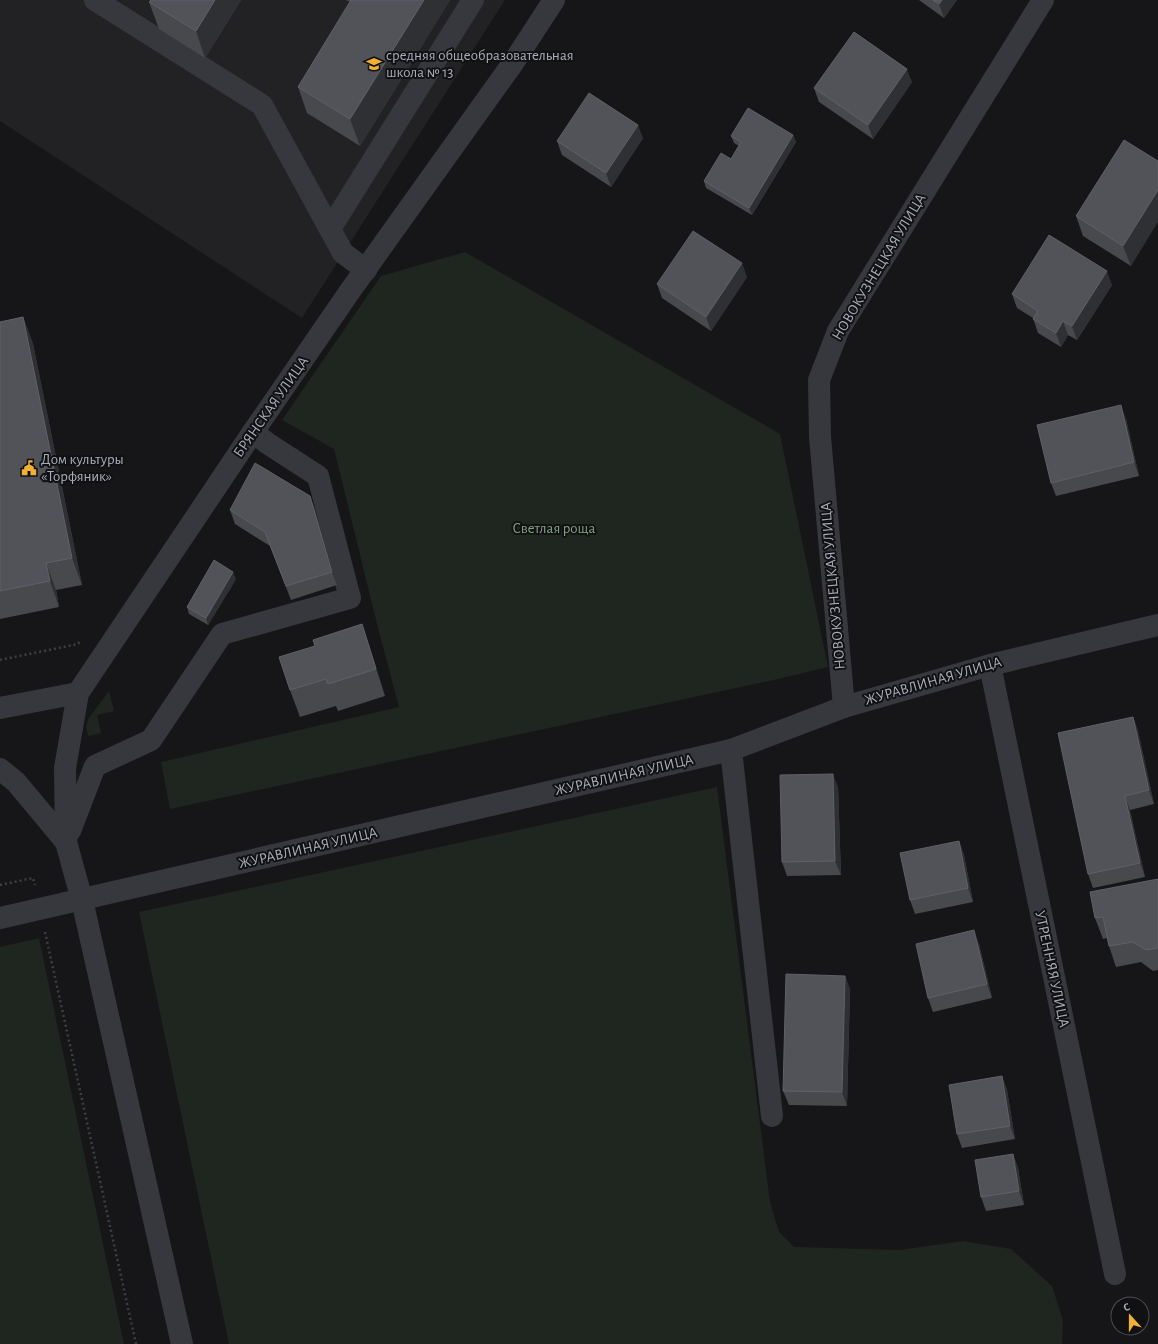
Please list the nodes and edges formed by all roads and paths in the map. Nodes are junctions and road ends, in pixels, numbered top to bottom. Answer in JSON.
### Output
{"nodes":[{"id":1,"x":95,"y":0,"type":"edge"},
{"id":2,"x":473,"y":0,"type":"edge"},
{"id":3,"x":554,"y":0,"type":"edge"},
{"id":4,"x":1043,"y":0,"type":"edge"},
{"id":5,"x":330,"y":229,"type":"junction"},
{"id":6,"x":366,"y":270,"type":"junction"},
{"id":7,"x":253,"y":432,"type":"junction"},
{"id":8,"x":1158,"y":625,"type":"edge"},
{"id":9,"x":82,"y":638,"type":"dead end"},
{"id":10,"x":0,"y":660,"type":"edge"},
{"id":11,"x":990,"y":665,"type":"junction"},
{"id":12,"x":78,"y":693,"type":"junction"},
{"id":13,"x":844,"y":707,"type":"junction"},
{"id":14,"x":0,"y":708,"type":"edge"},
{"id":15,"x":731,"y":750,"type":"junction"},
{"id":16,"x":0,"y":769,"type":"edge"},
{"id":17,"x":66,"y":842,"type":"junction"},
{"id":18,"x":0,"y":885,"type":"edge"},
{"id":19,"x":82,"y":900,"type":"junction"},
{"id":20,"x":40,"y":910,"type":"junction"},
{"id":21,"x":0,"y":918,"type":"edge"},
{"id":22,"x":772,"y":1116,"type":"dead end"},
{"id":23,"x":1115,"y":1274,"type":"dead end"},
{"id":24,"x":136,"y":1344,"type":"edge"},
{"id":25,"x":182,"y":1344,"type":"edge"}],
"edges":[{"from":1,"to":5,"type":"street"},
{"from":2,"to":5,"type":"street"},
{"from":3,"to":6,"type":"street","name":"БРЯНСКАЯ УЛИЦА"},
{"from":4,"to":13,"type":"street","name":"НОВОКУЗНЕЦКАЯ УЛИЦА"},
{"from":5,"to":6,"type":"street"},
{"from":6,"to":7,"type":"street","name":"БРЯНСКАЯ УЛИЦА"},
{"from":7,"to":12,"type":"street","name":"БРЯНСКАЯ УЛИЦА"},
{"from":7,"to":17,"type":"street"},
{"from":8,"to":11,"type":"street","name":"ЖУРАВЛИНАЯ УЛИЦА"},
{"from":9,"to":10,"type":"path"},
{"from":11,"to":13,"type":"street","name":"ЖУРАВЛИНАЯ УЛИЦА"},
{"from":11,"to":23,"type":"street","name":"УТРЕННЯЯ УЛИЦА"},
{"from":12,"to":14,"type":"street"},
{"from":12,"to":17,"type":"street","name":"БРЯНСКАЯ УЛИЦА"},
{"from":13,"to":15,"type":"street","name":"ЖУРАВЛИНАЯ УЛИЦА"},
{"from":15,"to":19,"type":"street","name":"ЖУРАВЛИНАЯ УЛИЦА"},
{"from":15,"to":22,"type":"street"},
{"from":16,"to":17,"type":"street"},
{"from":17,"to":19,"type":"street"},
{"from":18,"to":20,"type":"path"},
{"from":19,"to":20,"type":"street","name":"ЖУРАВЛИНАЯ УЛИЦА"},
{"from":19,"to":25,"type":"street"},
{"from":20,"to":21,"type":"street","name":"ЖУРАВЛИНАЯ УЛИЦА"},
{"from":20,"to":24,"type":"path"}]}
